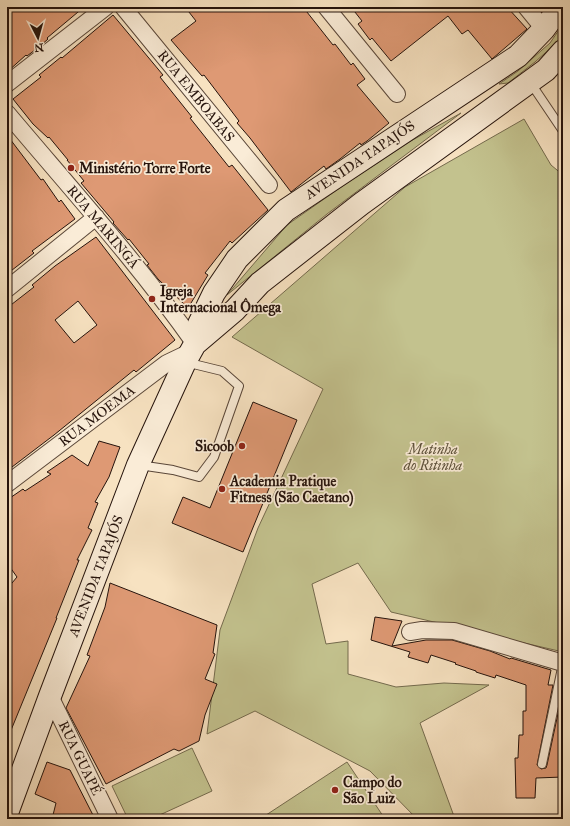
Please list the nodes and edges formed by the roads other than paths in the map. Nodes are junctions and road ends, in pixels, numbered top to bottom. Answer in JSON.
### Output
{"nodes":[{"id":1,"x":106,"y":7,"type":"edge"},
{"id":2,"x":123,"y":7,"type":"edge"},
{"id":3,"x":326,"y":7,"type":"edge"},
{"id":4,"x":526,"y":7,"type":"edge"},
{"id":5,"x":560,"y":7,"type":"edge"},
{"id":6,"x":544,"y":29,"type":"junction"},
{"id":7,"x":563,"y":51,"type":"edge"},
{"id":8,"x":530,"y":82,"type":"junction"},
{"id":9,"x":7,"y":84,"type":"edge"},
{"id":10,"x":476,"y":85,"type":"junction"},
{"id":11,"x":397,"y":94,"type":"dead end"},
{"id":12,"x":497,"y":106,"type":"junction"},
{"id":13,"x":7,"y":113,"type":"edge"},
{"id":14,"x":563,"y":131,"type":"edge"},
{"id":15,"x":269,"y":185,"type":"dead end"},
{"id":16,"x":96,"y":217,"type":"junction"},
{"id":17,"x":7,"y":289,"type":"edge"},
{"id":18,"x":190,"y":353,"type":"junction"},
{"id":19,"x":138,"y":465,"type":"junction"},
{"id":20,"x":7,"y":484,"type":"edge"},
{"id":21,"x":410,"y":632,"type":"dead end"},
{"id":22,"x":563,"y":663,"type":"edge"},
{"id":23,"x":50,"y":696,"type":"junction"},
{"id":24,"x":542,"y":764,"type":"dead end"},
{"id":25,"x":7,"y":813,"type":"edge"},
{"id":26,"x":110,"y":819,"type":"edge"}],
"edges":[{"from":1,"to":9,"type":"street"},
{"from":2,"to":15,"type":"street","name":"RUA EMBOABAS"},
{"from":3,"to":11,"type":"street"},
{"from":4,"to":6,"type":"street"},
{"from":5,"to":6,"type":"main road","name":"AVENIDA TAPAJÓS"},
{"from":6,"to":10,"type":"main road","name":"AVENIDA TAPAJÓS"},
{"from":7,"to":8,"type":"main road","name":"AVENIDA TAPAJÓS"},
{"from":8,"to":12,"type":"main road","name":"AVENIDA TAPAJÓS"},
{"from":8,"to":14,"type":"lane"},
{"from":10,"to":12,"type":"main road"},
{"from":10,"to":18,"type":"main road","name":"AVENIDA TAPAJÓS"},
{"from":12,"to":18,"type":"main road","name":"AVENIDA TAPAJÓS"},
{"from":13,"to":16,"type":"street","name":"RUA MARINGÁ"},
{"from":16,"to":17,"type":"street"},
{"from":16,"to":18,"type":"street","name":"RUA MARINGÁ"},
{"from":18,"to":19,"type":"main road","name":"AVENIDA TAPAJÓS"},
{"from":18,"to":19,"type":"lane"},
{"from":18,"to":20,"type":"street","name":"RUA MOEMA"},
{"from":19,"to":23,"type":"main road","name":"AVENIDA TAPAJÓS"},
{"from":21,"to":22,"type":"street"},
{"from":22,"to":24,"type":"lane"},
{"from":23,"to":25,"type":"main road","name":"AVENIDA TAPAJÓS"},
{"from":23,"to":26,"type":"street","name":"RUA GUAPÉ"}]}
